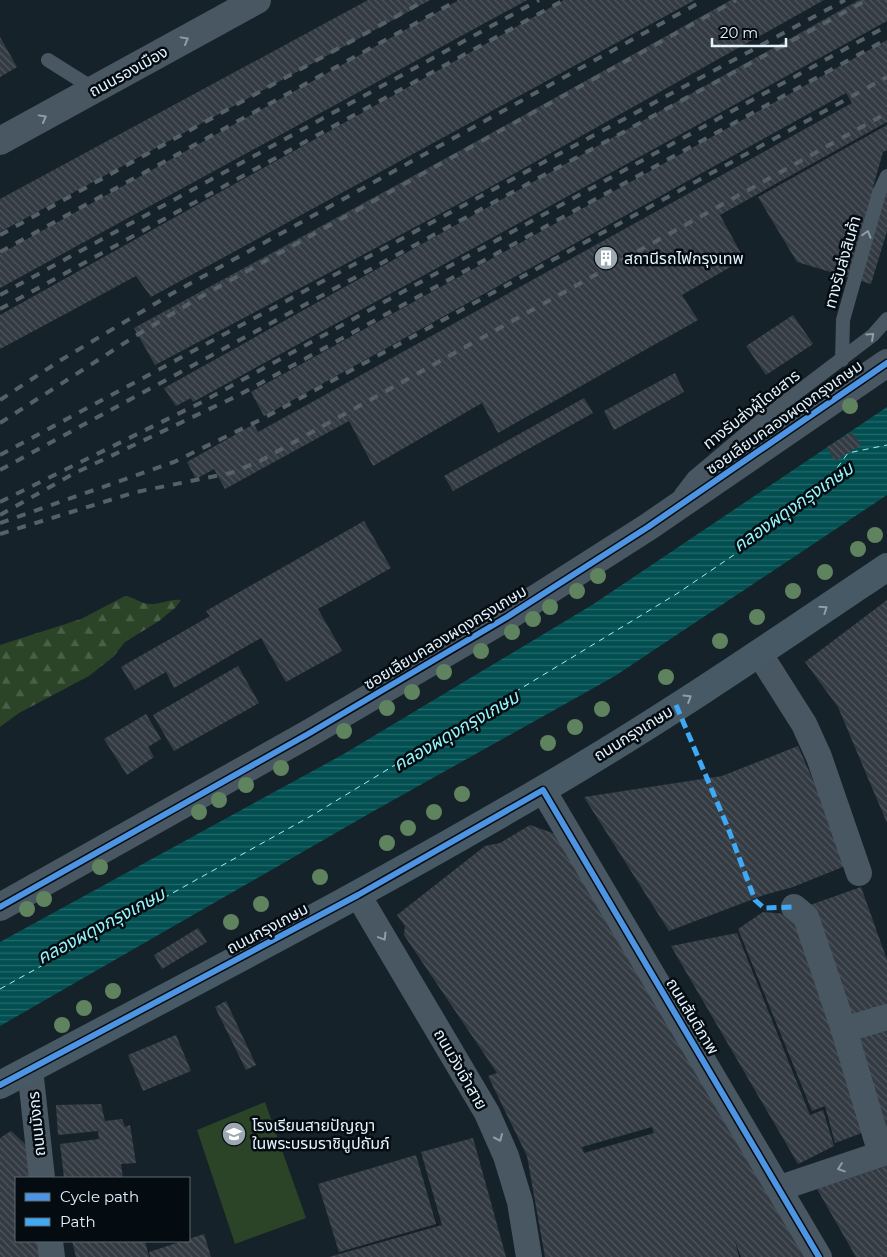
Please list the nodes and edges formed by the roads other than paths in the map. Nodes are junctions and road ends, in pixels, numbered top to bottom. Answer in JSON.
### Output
{"nodes":[{"id":1,"x":257,"y":0,"type":"edge"},
{"id":2,"x":48,"y":60,"type":"dead end"},
{"id":3,"x":94,"y":89,"type":"junction"},
{"id":4,"x":0,"y":141,"type":"edge"},
{"id":5,"x":887,"y":176,"type":"edge"},
{"id":6,"x":887,"y":320,"type":"edge"},
{"id":7,"x":842,"y":360,"type":"junction"},
{"id":8,"x":887,"y":363,"type":"edge"},
{"id":9,"x":833,"y":384,"type":"junction"},
{"id":10,"x":887,"y":567,"type":"edge"},
{"id":11,"x":759,"y":653,"type":"junction"},
{"id":12,"x":543,"y":790,"type":"junction"},
{"id":13,"x":859,"y":873,"type":"dead end"},
{"id":14,"x":358,"y":895,"type":"junction"},
{"id":15,"x":0,"y":907,"type":"edge"},
{"id":16,"x":794,"y":908,"type":"dead end"},
{"id":17,"x":887,"y":1017,"type":"edge"},
{"id":18,"x":844,"y":1030,"type":"junction"},
{"id":19,"x":30,"y":1069,"type":"junction"},
{"id":20,"x":0,"y":1085,"type":"edge"},
{"id":21,"x":884,"y":1153,"type":"edge"},
{"id":22,"x":42,"y":1177,"type":"edge"},
{"id":23,"x":780,"y":1188,"type":"junction"},
{"id":24,"x":50,"y":1242,"type":"edge"},
{"id":25,"x":52,"y":1257,"type":"edge"},
{"id":26,"x":528,"y":1257,"type":"edge"},
{"id":27,"x":819,"y":1257,"type":"edge"}],
"edges":[{"from":3,"to":1,"type":"street","name":"ถนนรองเมือง","one_way":true},
{"from":2,"to":3,"type":"lane"},
{"from":4,"to":3,"type":"street","name":"ถนนรองเมือง","one_way":true},
{"from":7,"to":5,"type":"lane","name":"ทางรับส่งสินค้า","one_way":true},
{"from":7,"to":6,"type":"lane","name":"ทางรับส่งผู้โดยสาร","one_way":true},
{"from":7,"to":9,"type":"lane","name":"ทางรับส่งผู้โดยสาร"},
{"from":8,"to":9,"type":"street","name":"ซอยเลียบคลองผดุงกรุงเกษม"},
{"from":9,"to":15,"type":"street","name":"ซอยเลียบคลองผดุงกรุงเกษม"},
{"from":11,"to":10,"type":"main road","name":"ถนนกรุงเกษม","one_way":true},
{"from":12,"to":11,"type":"main road","name":"ถนนกรุงเกษม","one_way":true},
{"from":11,"to":13,"type":"street"},
{"from":12,"to":14,"type":"main road","name":"ถนนกรุงเกษม"},
{"from":12,"to":23,"type":"street","name":"ถนนสันติภาพ"},
{"from":14,"to":19,"type":"main road","name":"ถนนกรุงเกษม"},
{"from":14,"to":26,"type":"street","name":"ถนนวังเจ้าสาย","one_way":true},
{"from":16,"to":18,"type":"street"},
{"from":17,"to":18,"type":"street"},
{"from":18,"to":21,"type":"street"},
{"from":19,"to":20,"type":"main road","name":"ถนนกรุงเกษม"},
{"from":19,"to":22,"type":"street","name":"ถนนมังกร"},
{"from":21,"to":23,"type":"street","one_way":true},
{"from":23,"to":27,"type":"street","name":"ถนนสันติภาพ"},
{"from":24,"to":25,"type":"street"}]}
